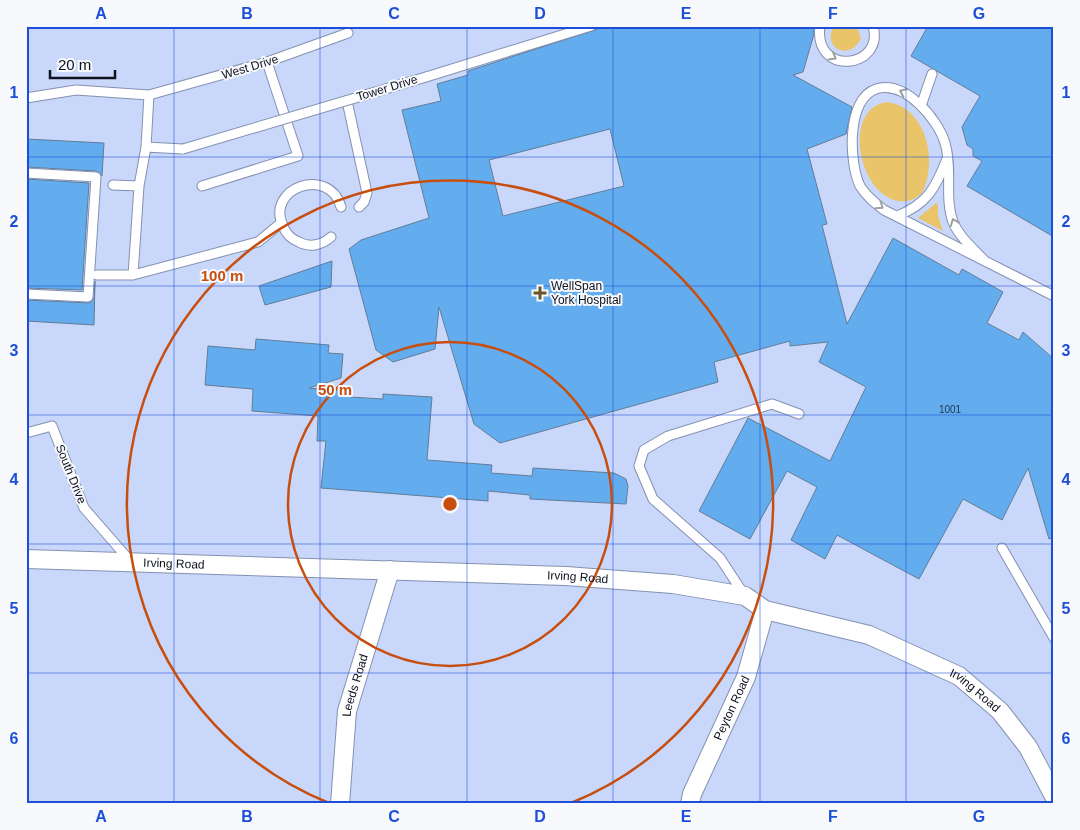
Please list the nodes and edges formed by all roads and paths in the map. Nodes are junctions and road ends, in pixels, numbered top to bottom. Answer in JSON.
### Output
{"nodes":[{"id":1,"x":591,"y":26,"type":"edge"},
{"id":2,"x":820,"y":26,"type":"edge"},
{"id":3,"x":873,"y":26,"type":"edge"},
{"id":4,"x":348,"y":34,"type":"dead end"},
{"id":5,"x":267,"y":62,"type":"junction"},
{"id":6,"x":932,"y":74,"type":"dead end"},
{"id":7,"x":149,"y":95,"type":"junction"},
{"id":8,"x":26,"y":98,"type":"edge"},
{"id":9,"x":347,"y":101,"type":"junction"},
{"id":10,"x":921,"y":106,"type":"junction"},
{"id":11,"x":146,"y":147,"type":"junction"},
{"id":12,"x":947,"y":159,"type":"junction"},
{"id":13,"x":26,"y":173,"type":"edge"},
{"id":14,"x":113,"y":185,"type":"dead end"},
{"id":15,"x":139,"y":186,"type":"junction"},
{"id":16,"x":202,"y":186,"type":"dead end"},
{"id":17,"x":341,"y":206,"type":"dead end"},
{"id":18,"x":359,"y":207,"type":"dead end"},
{"id":19,"x":897,"y":216,"type":"junction"},
{"id":20,"x":281,"y":222,"type":"junction"},
{"id":21,"x":331,"y":237,"type":"dead end"},
{"id":22,"x":984,"y":260,"type":"junction"},
{"id":23,"x":97,"y":275,"type":"dead end"},
{"id":24,"x":133,"y":275,"type":"junction"},
{"id":25,"x":26,"y":294,"type":"edge"},
{"id":26,"x":1053,"y":294,"type":"edge"},
{"id":27,"x":799,"y":414,"type":"dead end"},
{"id":28,"x":26,"y":433,"type":"edge"},
{"id":29,"x":1002,"y":548,"type":"dead end"},
{"id":30,"x":26,"y":559,"type":"edge"},
{"id":31,"x":133,"y":564,"type":"junction"},
{"id":32,"x":390,"y":570,"type":"junction"},
{"id":33,"x":745,"y":596,"type":"junction"},
{"id":34,"x":765,"y":610,"type":"junction"},
{"id":35,"x":1054,"y":638,"type":"edge"},
{"id":36,"x":1054,"y":796,"type":"edge"},
{"id":37,"x":340,"y":804,"type":"edge"},
{"id":38,"x":690,"y":804,"type":"edge"}],
"edges":[{"from":1,"to":9,"type":"lane","name":"Tower Drive","bridge":true},
{"from":2,"to":3,"type":"lane","one_way":true},
{"from":4,"to":5,"type":"lane","name":"West Drive"},
{"from":5,"to":7,"type":"lane","name":"West Drive"},
{"from":5,"to":16,"type":"lane"},
{"from":6,"to":10,"type":"lane"},
{"from":7,"to":8,"type":"lane","name":"West Drive"},
{"from":7,"to":11,"type":"lane"},
{"from":9,"to":11,"type":"lane","name":"Tower Drive","bridge":true},
{"from":9,"to":18,"type":"lane"},
{"from":10,"to":12,"type":"lane"},
{"from":10,"to":19,"type":"lane","one_way":true},
{"from":11,"to":15,"type":"lane"},
{"from":12,"to":19,"type":"lane"},
{"from":22,"to":12,"type":"lane","one_way":true},
{"from":13,"to":25,"type":"lane"},
{"from":14,"to":15,"type":"lane"},
{"from":15,"to":24,"type":"lane"},
{"from":17,"to":20,"type":"lane"},
{"from":19,"to":22,"type":"lane"},
{"from":20,"to":21,"type":"lane"},
{"from":20,"to":24,"type":"lane"},
{"from":22,"to":26,"type":"lane"},
{"from":23,"to":24,"type":"lane"},
{"from":27,"to":33,"type":"lane"},
{"from":28,"to":31,"type":"lane","name":"South Drive"},
{"from":29,"to":35,"type":"lane"},
{"from":30,"to":31,"type":"street","name":"Irving Road"},
{"from":31,"to":32,"type":"street","name":"Irving Road"},
{"from":32,"to":33,"type":"street","name":"Irving Road"},
{"from":32,"to":37,"type":"street","name":"Leeds Road"},
{"from":33,"to":34,"type":"street","name":"Irving Road"},
{"from":34,"to":36,"type":"street","name":"Irving Road"},
{"from":34,"to":38,"type":"street","name":"Peyton Road"}]}
